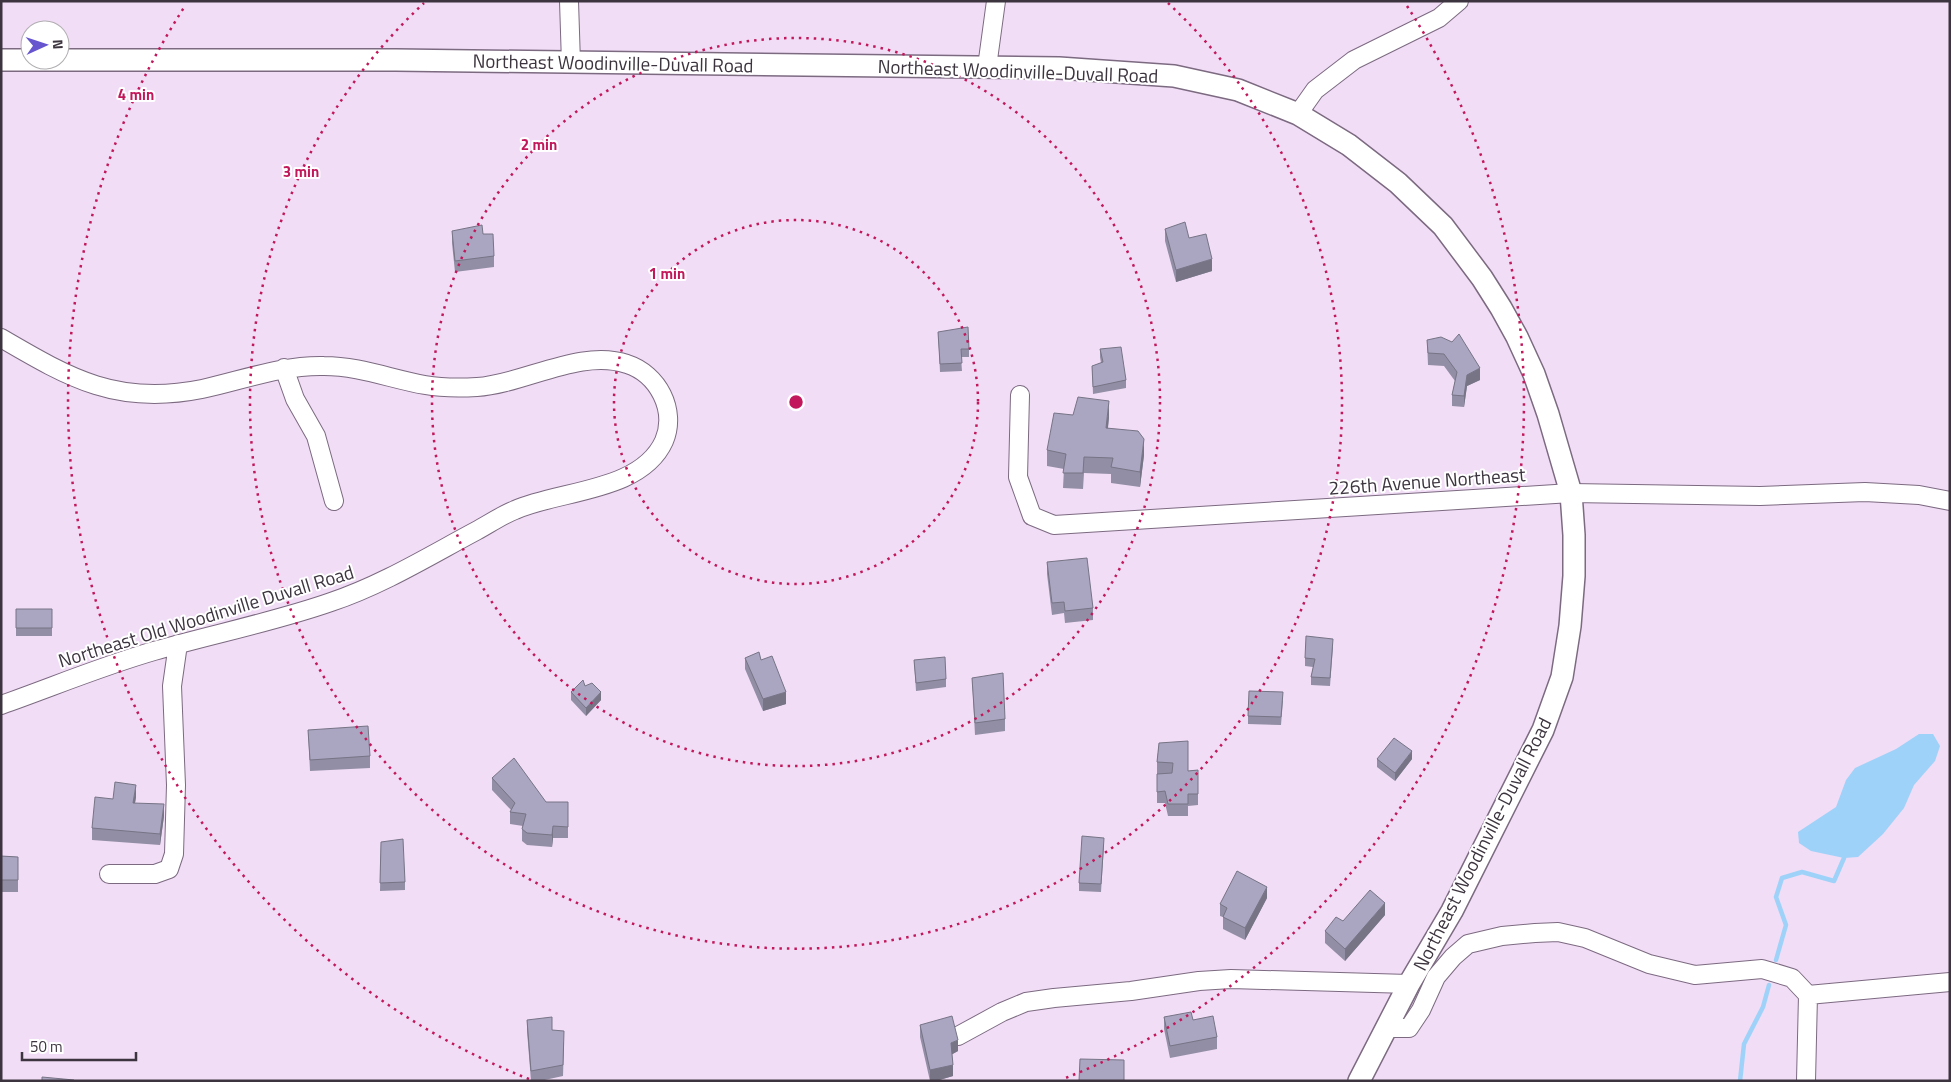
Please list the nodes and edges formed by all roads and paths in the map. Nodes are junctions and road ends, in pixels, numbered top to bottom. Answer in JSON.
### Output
{"nodes":[{"id":1,"x":568,"y":1,"type":"edge"},
{"id":2,"x":996,"y":1,"type":"edge"},
{"id":3,"x":1459,"y":1,"type":"edge"},
{"id":4,"x":1,"y":60,"type":"edge"},
{"id":5,"x":571,"y":63,"type":"junction"},
{"id":6,"x":986,"y":67,"type":"junction"},
{"id":7,"x":1298,"y":114,"type":"junction"},
{"id":8,"x":1,"y":338,"type":"edge"},
{"id":9,"x":284,"y":368,"type":"junction"},
{"id":10,"x":1020,"y":395,"type":"dead end"},
{"id":11,"x":1571,"y":493,"type":"junction"},
{"id":12,"x":334,"y":501,"type":"dead end"},
{"id":13,"x":1950,"y":501,"type":"edge"},
{"id":14,"x":178,"y":644,"type":"junction"},
{"id":15,"x":1,"y":705,"type":"edge"},
{"id":16,"x":109,"y":874,"type":"dead end"},
{"id":17,"x":1950,"y":982,"type":"edge"},
{"id":18,"x":1409,"y":984,"type":"junction"},
{"id":19,"x":1808,"y":995,"type":"junction"},
{"id":20,"x":1388,"y":1028,"type":"junction"},
{"id":21,"x":958,"y":1036,"type":"edge"},
{"id":22,"x":1359,"y":1081,"type":"edge"},
{"id":23,"x":1806,"y":1081,"type":"edge"}],
"edges":[{"from":1,"to":5,"type":"street"},
{"from":2,"to":6,"type":"street"},
{"from":3,"to":7,"type":"street"},
{"from":4,"to":5,"type":"main road","name":"Northeast Woodinville-Duvall Road"},
{"from":5,"to":6,"type":"main road","name":"Northeast Woodinville-Duvall Road"},
{"from":6,"to":7,"type":"main road","name":"Northeast Woodinville-Duvall Road"},
{"from":7,"to":11,"type":"main road","name":"Northeast Woodinville-Duvall Road"},
{"from":8,"to":9,"type":"street","name":"Northeast Old Woodinville Duvall Road"},
{"from":9,"to":12,"type":"street"},
{"from":9,"to":14,"type":"street","name":"Northeast Old Woodinville Duvall Road"},
{"from":10,"to":11,"type":"street","name":"226th Avenue Northeast"},
{"from":11,"to":13,"type":"street","name":"226th Avenue Northeast"},
{"from":11,"to":18,"type":"main road","name":"Northeast Woodinville-Duvall Road"},
{"from":14,"to":15,"type":"street","name":"Northeast Old Woodinville Duvall Road"},
{"from":14,"to":16,"type":"street"},
{"from":17,"to":19,"type":"street"},
{"from":18,"to":20,"type":"main road","name":"Northeast Woodinville-Duvall Road"},
{"from":18,"to":21,"type":"street"},
{"from":19,"to":20,"type":"street"},
{"from":19,"to":23,"type":"street"},
{"from":20,"to":22,"type":"main road","name":"Northeast Woodinville-Duvall Road"}]}
